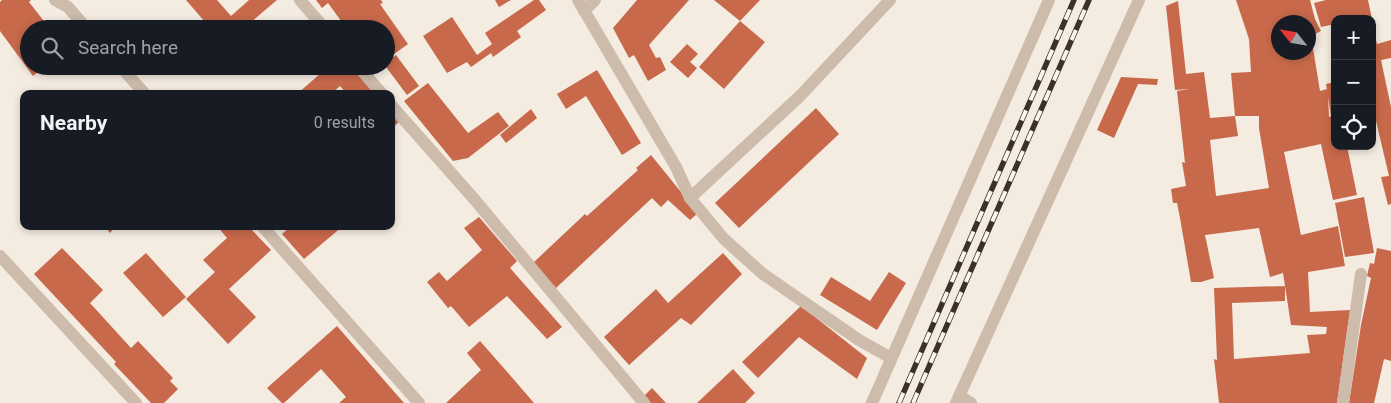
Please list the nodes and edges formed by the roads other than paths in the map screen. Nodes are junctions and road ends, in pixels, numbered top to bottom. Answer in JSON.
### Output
{"nodes":[{"id":1,"x":55,"y":0,"type":"edge"},
{"id":2,"x":300,"y":0,"type":"edge"},
{"id":3,"x":595,"y":0,"type":"edge"},
{"id":4,"x":890,"y":0,"type":"edge"},
{"id":5,"x":1049,"y":0,"type":"edge"},
{"id":6,"x":1139,"y":0,"type":"edge"},
{"id":7,"x":581,"y":6,"type":"edge"},
{"id":8,"x":79,"y":20,"type":"edge"},
{"id":9,"x":317,"y":20,"type":"edge"},
{"id":10,"x":128,"y":75,"type":"edge"},
{"id":11,"x":366,"y":75,"type":"edge"},
{"id":12,"x":141,"y":90,"type":"edge"},
{"id":13,"x":379,"y":90,"type":"edge"},
{"id":14,"x":395,"y":109,"type":"edge"},
{"id":15,"x":690,"y":198,"type":"junction"},
{"id":16,"x":266,"y":230,"type":"edge"},
{"id":17,"x":0,"y":256,"type":"edge"},
{"id":18,"x":1361,"y":274,"type":"dead end"},
{"id":19,"x":891,"y":358,"type":"junction"},
{"id":20,"x":957,"y":400,"type":"edge"},
{"id":21,"x":642,"y":402,"type":"edge"},
{"id":22,"x":136,"y":403,"type":"edge"},
{"id":23,"x":419,"y":403,"type":"edge"},
{"id":24,"x":872,"y":403,"type":"edge"},
{"id":25,"x":971,"y":403,"type":"edge"},
{"id":26,"x":1343,"y":403,"type":"edge"}],
"edges":[{"from":1,"to":8,"type":"street"},
{"from":2,"to":9,"type":"street"},
{"from":3,"to":7,"type":"street"},
{"from":4,"to":15,"type":"street"},
{"from":5,"to":19,"type":"street"},
{"from":6,"to":20,"type":"street"},
{"from":7,"to":15,"type":"street"},
{"from":10,"to":12,"type":"street"},
{"from":11,"to":13,"type":"street"},
{"from":14,"to":21,"type":"street"},
{"from":15,"to":19,"type":"street"},
{"from":16,"to":23,"type":"street"},
{"from":17,"to":22,"type":"street"},
{"from":18,"to":26,"type":"street"},
{"from":19,"to":24,"type":"street"},
{"from":20,"to":25,"type":"street"}]}
